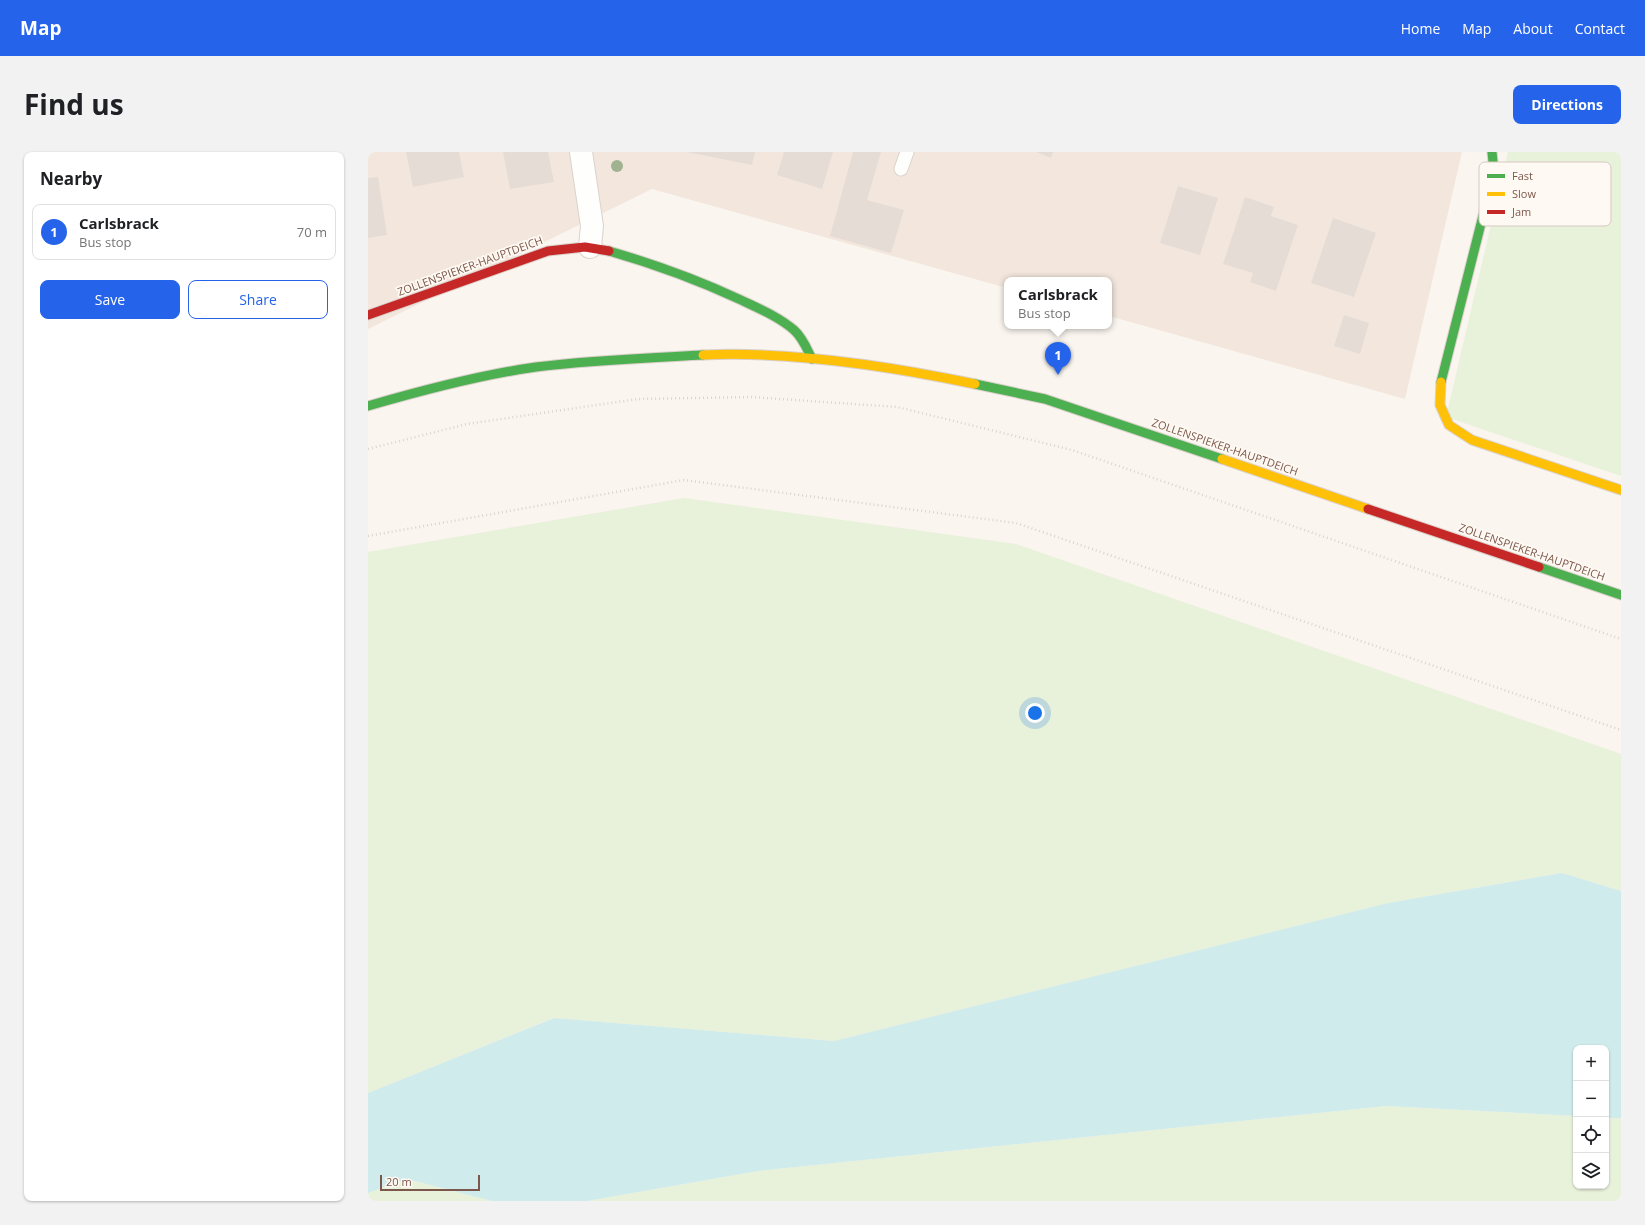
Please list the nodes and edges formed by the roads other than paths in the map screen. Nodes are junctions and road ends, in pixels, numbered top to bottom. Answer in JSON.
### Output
{"nodes":[{"id":1,"x":581,"y":152,"type":"edge"},
{"id":2,"x":907,"y":152,"type":"edge"},
{"id":3,"x":1492,"y":152,"type":"edge"},
{"id":4,"x":1493,"y":162,"type":"edge"},
{"id":5,"x":901,"y":169,"type":"dead end"},
{"id":6,"x":1480,"y":226,"type":"edge"},
{"id":7,"x":590,"y":247,"type":"junction"},
{"id":8,"x":368,"y":315,"type":"edge"},
{"id":9,"x":812,"y":359,"type":"junction"},
{"id":10,"x":368,"y":406,"type":"edge"},
{"id":11,"x":1621,"y":490,"type":"edge"},
{"id":12,"x":1621,"y":595,"type":"edge"}],
"edges":[{"from":1,"to":7,"type":"street"},
{"from":2,"to":5,"type":"lane"},
{"from":3,"to":4,"type":"street"},
{"from":6,"to":11,"type":"street"},
{"from":7,"to":8,"type":"street","name":"ZOLLENSPIEKER-HAUPTDEICH"},
{"from":7,"to":9,"type":"street","name":"ZOLLENSPIEKER-HAUPTDEICH"},
{"from":9,"to":10,"type":"street","name":"ZOLLENSPIEKER-HAUPTDEICH"},
{"from":9,"to":12,"type":"street","name":"ZOLLENSPIEKER-HAUPTDEICH"}]}
